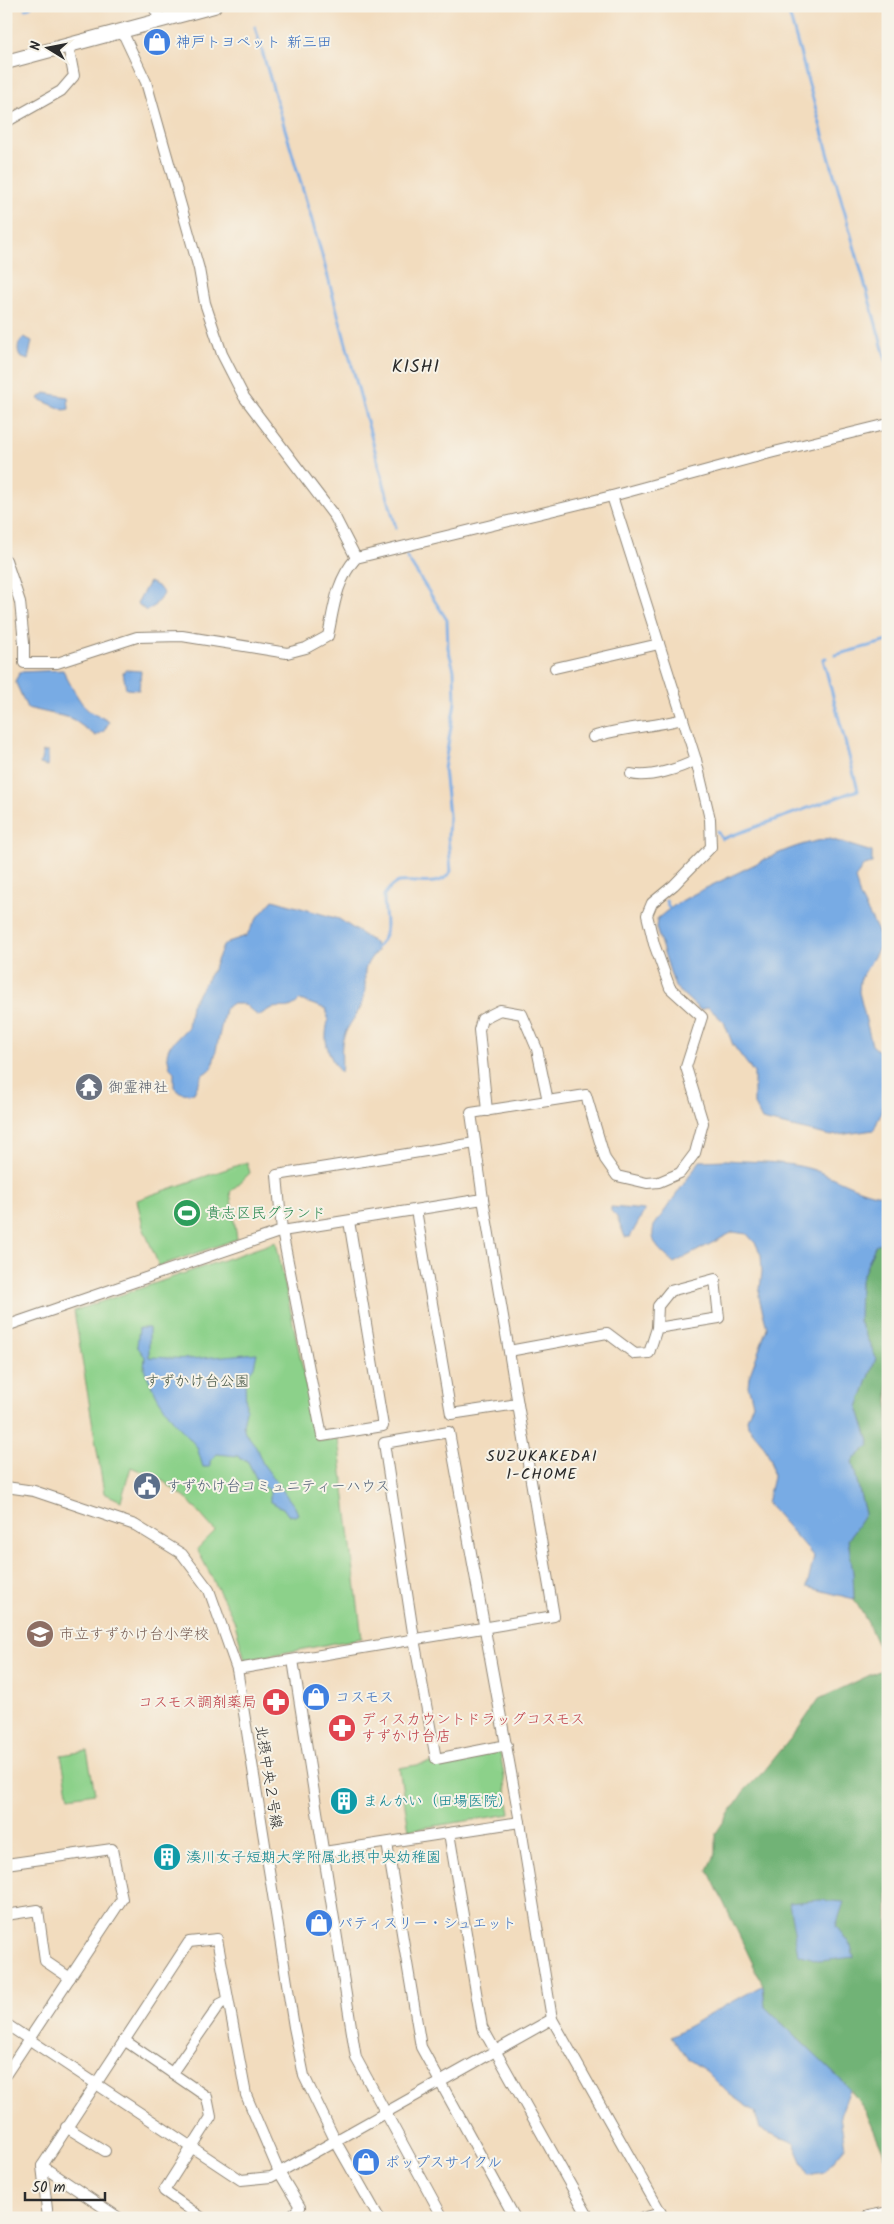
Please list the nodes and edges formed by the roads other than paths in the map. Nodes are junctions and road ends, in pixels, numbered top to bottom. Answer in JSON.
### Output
{"nodes":[{"id":1,"x":153,"y":6,"type":"edge"},
{"id":2,"x":214,"y":6,"type":"edge"},
{"id":3,"x":161,"y":20,"type":"junction"},
{"id":4,"x":122,"y":31,"type":"junction"},
{"id":5,"x":68,"y":45,"type":"junction"},
{"id":6,"x":6,"y":62,"type":"edge"},
{"id":7,"x":6,"y":122,"type":"edge"},
{"id":8,"x":888,"y":424,"type":"edge"},
{"id":9,"x":612,"y":496,"type":"junction"},
{"id":10,"x":356,"y":558,"type":"junction"},
{"id":11,"x":6,"y":560,"type":"edge"},
{"id":12,"x":659,"y":644,"type":"junction"},
{"id":13,"x":554,"y":668,"type":"dead end"},
{"id":14,"x":683,"y":719,"type":"junction"},
{"id":15,"x":593,"y":737,"type":"dead end"},
{"id":16,"x":696,"y":760,"type":"junction"},
{"id":17,"x":631,"y":774,"type":"dead end"},
{"id":18,"x":548,"y":1101,"type":"junction"},
{"id":19,"x":487,"y":1111,"type":"junction"},
{"id":20,"x":475,"y":1142,"type":"junction"},
{"id":21,"x":483,"y":1200,"type":"junction"},
{"id":22,"x":416,"y":1210,"type":"junction"},
{"id":23,"x":349,"y":1221,"type":"junction"},
{"id":24,"x":282,"y":1231,"type":"junction"},
{"id":25,"x":6,"y":1326,"type":"edge"},
{"id":26,"x":657,"y":1328,"type":"junction"},
{"id":27,"x":509,"y":1351,"type":"junction"},
{"id":28,"x":518,"y":1404,"type":"junction"},
{"id":29,"x":6,"y":1486,"type":"edge"},
{"id":30,"x":486,"y":1628,"type":"junction"},
{"id":31,"x":414,"y":1639,"type":"junction"},
{"id":32,"x":293,"y":1660,"type":"junction"},
{"id":33,"x":237,"y":1669,"type":"junction"},
{"id":34,"x":507,"y":1745,"type":"junction"},
{"id":35,"x":520,"y":1822,"type":"junction"},
{"id":36,"x":450,"y":1833,"type":"junction"},
{"id":37,"x":387,"y":1843,"type":"junction"},
{"id":38,"x":324,"y":1852,"type":"junction"},
{"id":39,"x":6,"y":1864,"type":"edge"},
{"id":40,"x":6,"y":1915,"type":"edge"},
{"id":41,"x":70,"y":1978,"type":"junction"},
{"id":42,"x":228,"y":2000,"type":"junction"},
{"id":43,"x":552,"y":2019,"type":"junction"},
{"id":44,"x":6,"y":2024,"type":"edge"},
{"id":45,"x":29,"y":2040,"type":"junction"},
{"id":46,"x":124,"y":2040,"type":"junction"},
{"id":47,"x":495,"y":2052,"type":"junction"},
{"id":48,"x":172,"y":2073,"type":"junction"},
{"id":49,"x":6,"y":2074,"type":"edge"},
{"id":50,"x":439,"y":2083,"type":"junction"},
{"id":51,"x":94,"y":2084,"type":"junction"},
{"id":52,"x":385,"y":2114,"type":"junction"},
{"id":53,"x":66,"y":2127,"type":"junction"},
{"id":54,"x":336,"y":2142,"type":"junction"},
{"id":55,"x":192,"y":2148,"type":"junction"},
{"id":56,"x":105,"y":2151,"type":"dead end"},
{"id":57,"x":42,"y":2166,"type":"junction"},
{"id":58,"x":279,"y":2172,"type":"junction"},
{"id":59,"x":888,"y":2214,"type":"edge"},
{"id":60,"x":48,"y":2218,"type":"edge"},
{"id":61,"x":119,"y":2218,"type":"edge"},
{"id":62,"x":202,"y":2218,"type":"edge"},
{"id":63,"x":289,"y":2218,"type":"edge"},
{"id":64,"x":378,"y":2218,"type":"edge"},
{"id":65,"x":443,"y":2218,"type":"edge"},
{"id":66,"x":515,"y":2218,"type":"edge"},
{"id":67,"x":589,"y":2218,"type":"edge"},
{"id":68,"x":643,"y":2218,"type":"edge"},
{"id":69,"x":868,"y":2218,"type":"edge"}],
"edges":[{"from":1,"to":3,"type":"street"},
{"from":2,"to":3,"type":"main road"},
{"from":3,"to":4,"type":"main road"},
{"from":4,"to":5,"type":"main road"},
{"from":4,"to":10,"type":"street"},
{"from":5,"to":6,"type":"main road"},
{"from":5,"to":7,"type":"street"},
{"from":8,"to":9,"type":"street"},
{"from":9,"to":10,"type":"street"},
{"from":9,"to":12,"type":"street"},
{"from":10,"to":11,"type":"street"},
{"from":12,"to":13,"type":"street"},
{"from":12,"to":14,"type":"street"},
{"from":14,"to":15,"type":"street"},
{"from":14,"to":16,"type":"street"},
{"from":16,"to":17,"type":"street"},
{"from":16,"to":18,"type":"street"},
{"from":18,"to":19,"type":"street"},
{"from":18,"to":19,"type":"street"},
{"from":19,"to":20,"type":"street"},
{"from":20,"to":21,"type":"street"},
{"from":20,"to":24,"type":"street"},
{"from":21,"to":22,"type":"street"},
{"from":21,"to":27,"type":"street"},
{"from":22,"to":23,"type":"street"},
{"from":22,"to":28,"type":"street"},
{"from":23,"to":24,"type":"street"},
{"from":23,"to":24,"type":"street"},
{"from":24,"to":25,"type":"street"},
{"from":26,"to":26,"type":"street"},
{"from":26,"to":27,"type":"street"},
{"from":27,"to":28,"type":"street"},
{"from":28,"to":30,"type":"street"},
{"from":29,"to":33,"type":"street","name":"北摂中央２号線"},
{"from":30,"to":31,"type":"street"},
{"from":30,"to":31,"type":"street"},
{"from":30,"to":34,"type":"street"},
{"from":31,"to":32,"type":"street"},
{"from":31,"to":34,"type":"street"},
{"from":32,"to":33,"type":"street"},
{"from":32,"to":38,"type":"street"},
{"from":33,"to":54,"type":"street","name":"北摂中央２号線"},
{"from":34,"to":35,"type":"street"},
{"from":35,"to":36,"type":"street"},
{"from":35,"to":43,"type":"street"},
{"from":36,"to":37,"type":"street"},
{"from":36,"to":47,"type":"street"},
{"from":37,"to":38,"type":"street"},
{"from":37,"to":50,"type":"street"},
{"from":38,"to":52,"type":"street"},
{"from":39,"to":41,"type":"street"},
{"from":40,"to":41,"type":"street"},
{"from":41,"to":45,"type":"street"},
{"from":42,"to":46,"type":"street"},
{"from":42,"to":48,"type":"street"},
{"from":42,"to":58,"type":"street"},
{"from":43,"to":47,"type":"street"},
{"from":43,"to":68,"type":"street"},
{"from":44,"to":45,"type":"street"},
{"from":45,"to":49,"type":"street"},
{"from":45,"to":51,"type":"street"},
{"from":46,"to":48,"type":"street"},
{"from":46,"to":51,"type":"street"},
{"from":47,"to":50,"type":"street"},
{"from":47,"to":67,"type":"street"},
{"from":48,"to":55,"type":"street"},
{"from":50,"to":52,"type":"street"},
{"from":50,"to":66,"type":"street"},
{"from":51,"to":53,"type":"street"},
{"from":51,"to":55,"type":"street"},
{"from":52,"to":54,"type":"street"},
{"from":52,"to":65,"type":"street"},
{"from":53,"to":56,"type":"street"},
{"from":53,"to":57,"type":"street"},
{"from":54,"to":58,"type":"street"},
{"from":54,"to":64,"type":"street","name":"北摂中央２号線"},
{"from":55,"to":58,"type":"street"},
{"from":55,"to":62,"type":"street"},
{"from":57,"to":60,"type":"street"},
{"from":57,"to":61,"type":"street"},
{"from":58,"to":63,"type":"street"},
{"from":59,"to":69,"type":"main road"}]}
